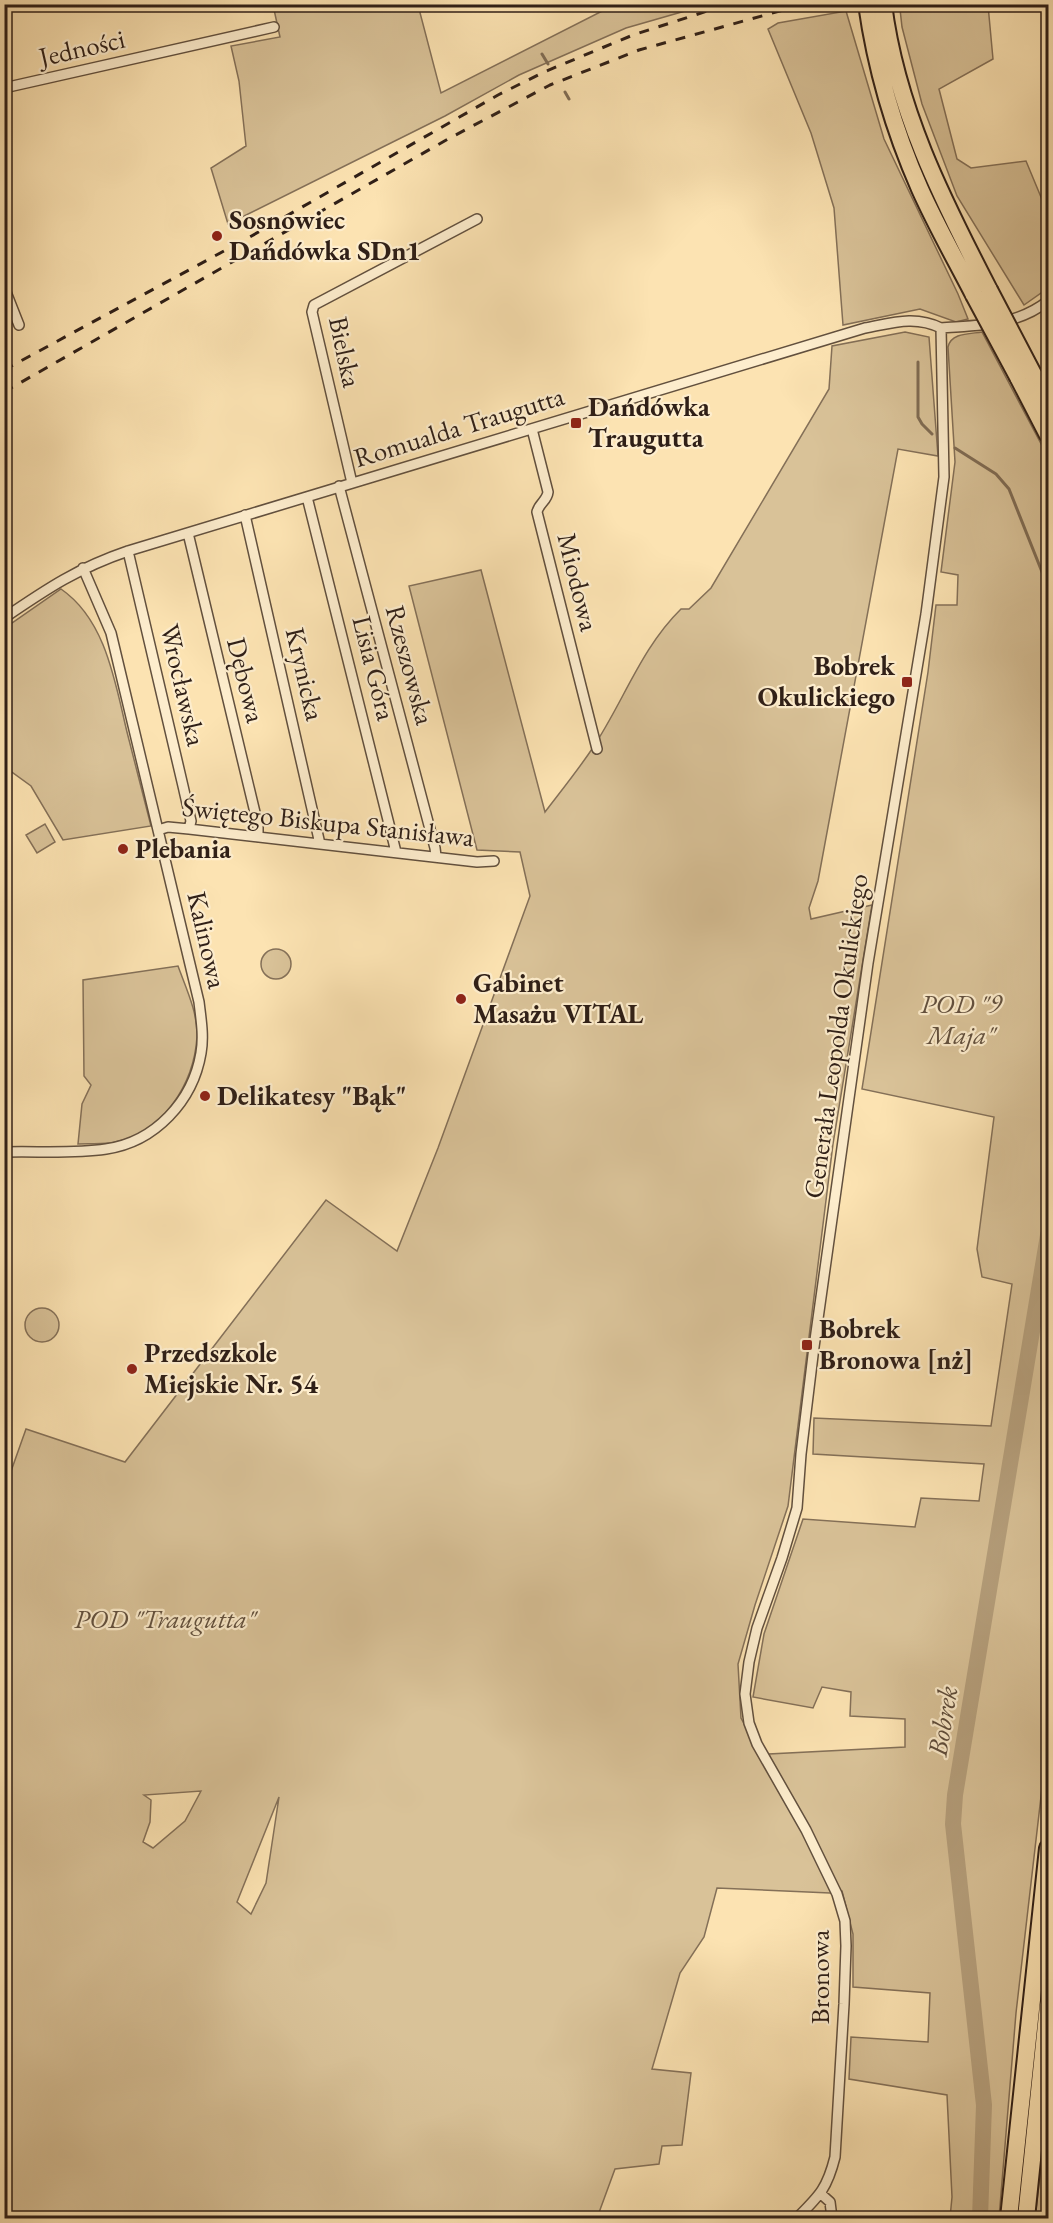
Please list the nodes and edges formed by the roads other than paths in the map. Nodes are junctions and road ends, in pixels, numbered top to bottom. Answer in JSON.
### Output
{"nodes":[{"id":1,"x":876,"y":9,"type":"edge"},
{"id":2,"x":274,"y":27,"type":"dead end"},
{"id":3,"x":4,"y":88,"type":"edge"},
{"id":4,"x":477,"y":219,"type":"dead end"},
{"id":5,"x":4,"y":287,"type":"edge"},
{"id":6,"x":1048,"y":301,"type":"edge"},
{"id":7,"x":19,"y":325,"type":"dead end"},
{"id":8,"x":941,"y":328,"type":"junction"},
{"id":9,"x":1025,"y":376,"type":"junction"},
{"id":10,"x":1048,"y":404,"type":"edge"},
{"id":11,"x":532,"y":429,"type":"junction"},
{"id":12,"x":1048,"y":435,"type":"edge"},
{"id":13,"x":352,"y":483,"type":"junction"},
{"id":14,"x":339,"y":486,"type":"junction"},
{"id":15,"x":307,"y":497,"type":"junction"},
{"id":16,"x":245,"y":515,"type":"junction"},
{"id":17,"x":188,"y":533,"type":"junction"},
{"id":18,"x":128,"y":551,"type":"junction"},
{"id":19,"x":83,"y":568,"type":"junction"},
{"id":20,"x":4,"y":618,"type":"edge"},
{"id":21,"x":597,"y":749,"type":"dead end"},
{"id":22,"x":189,"y":829,"type":"junction"},
{"id":23,"x":158,"y":830,"type":"junction"},
{"id":24,"x":258,"y":837,"type":"junction"},
{"id":25,"x":320,"y":844,"type":"junction"},
{"id":26,"x":396,"y":852,"type":"junction"},
{"id":27,"x":436,"y":856,"type":"junction"},
{"id":28,"x":494,"y":861,"type":"dead end"},
{"id":29,"x":4,"y":1152,"type":"edge"},
{"id":30,"x":757,"y":1744,"type":"joint"},
{"id":31,"x":1048,"y":1848,"type":"edge"},
{"id":32,"x":1048,"y":2005,"type":"edge"},
{"id":33,"x":821,"y":2194,"type":"junction"},
{"id":34,"x":797,"y":2218,"type":"edge"},
{"id":35,"x":832,"y":2218,"type":"edge"},
{"id":36,"x":1009,"y":2218,"type":"edge"},
{"id":37,"x":1026,"y":2218,"type":"edge"}],
"edges":[{"from":1,"to":9,"type":"highway","bridge":true},
{"from":2,"to":3,"type":"street","name":"Jedności"},
{"from":4,"to":13,"type":"street","name":"Bielska"},
{"from":5,"to":7,"type":"street"},
{"from":6,"to":8,"type":"street"},
{"from":8,"to":11,"type":"street","name":"Romualda Traugutta"},
{"from":8,"to":30,"type":"street","name":"Generała Leopolda Okulickiego"},
{"from":9,"to":10,"type":"highway"},
{"from":9,"to":12,"type":"highway"},
{"from":11,"to":13,"type":"street","name":"Romualda Traugutta"},
{"from":11,"to":21,"type":"street","name":"Miodowa"},
{"from":13,"to":14,"type":"street","name":"Romualda Traugutta"},
{"from":14,"to":15,"type":"street","name":"Romualda Traugutta"},
{"from":14,"to":27,"type":"street","name":"Rzeszowska"},
{"from":15,"to":16,"type":"street","name":"Romualda Traugutta"},
{"from":15,"to":26,"type":"street","name":"Lisia Góra"},
{"from":16,"to":17,"type":"street","name":"Romualda Traugutta"},
{"from":16,"to":25,"type":"street","name":"Krynicka"},
{"from":17,"to":18,"type":"street","name":"Romualda Traugutta"},
{"from":17,"to":24,"type":"street","name":"Dębowa"},
{"from":18,"to":19,"type":"street","name":"Romualda Traugutta"},
{"from":18,"to":22,"type":"street","name":"Wrocławska"},
{"from":19,"to":20,"type":"street","name":"Romualda Traugutta"},
{"from":19,"to":23,"type":"street","name":"Kalinowa"},
{"from":22,"to":23,"type":"street","name":"Świętego Biskupa Stanisława"},
{"from":22,"to":24,"type":"street","name":"Świętego Biskupa Stanisława"},
{"from":23,"to":29,"type":"street","name":"Kalinowa"},
{"from":24,"to":25,"type":"street","name":"Świętego Biskupa Stanisława"},
{"from":25,"to":26,"type":"street","name":"Świętego Biskupa Stanisława"},
{"from":26,"to":27,"type":"street","name":"Świętego Biskupa Stanisława"},
{"from":27,"to":28,"type":"street","name":"Świętego Biskupa Stanisława"},
{"from":30,"to":33,"type":"street","name":"Bronowa"},
{"from":31,"to":36,"type":"highway"},
{"from":32,"to":37,"type":"highway"},
{"from":33,"to":34,"type":"street","name":"Bronowa"},
{"from":33,"to":35,"type":"street"}]}
